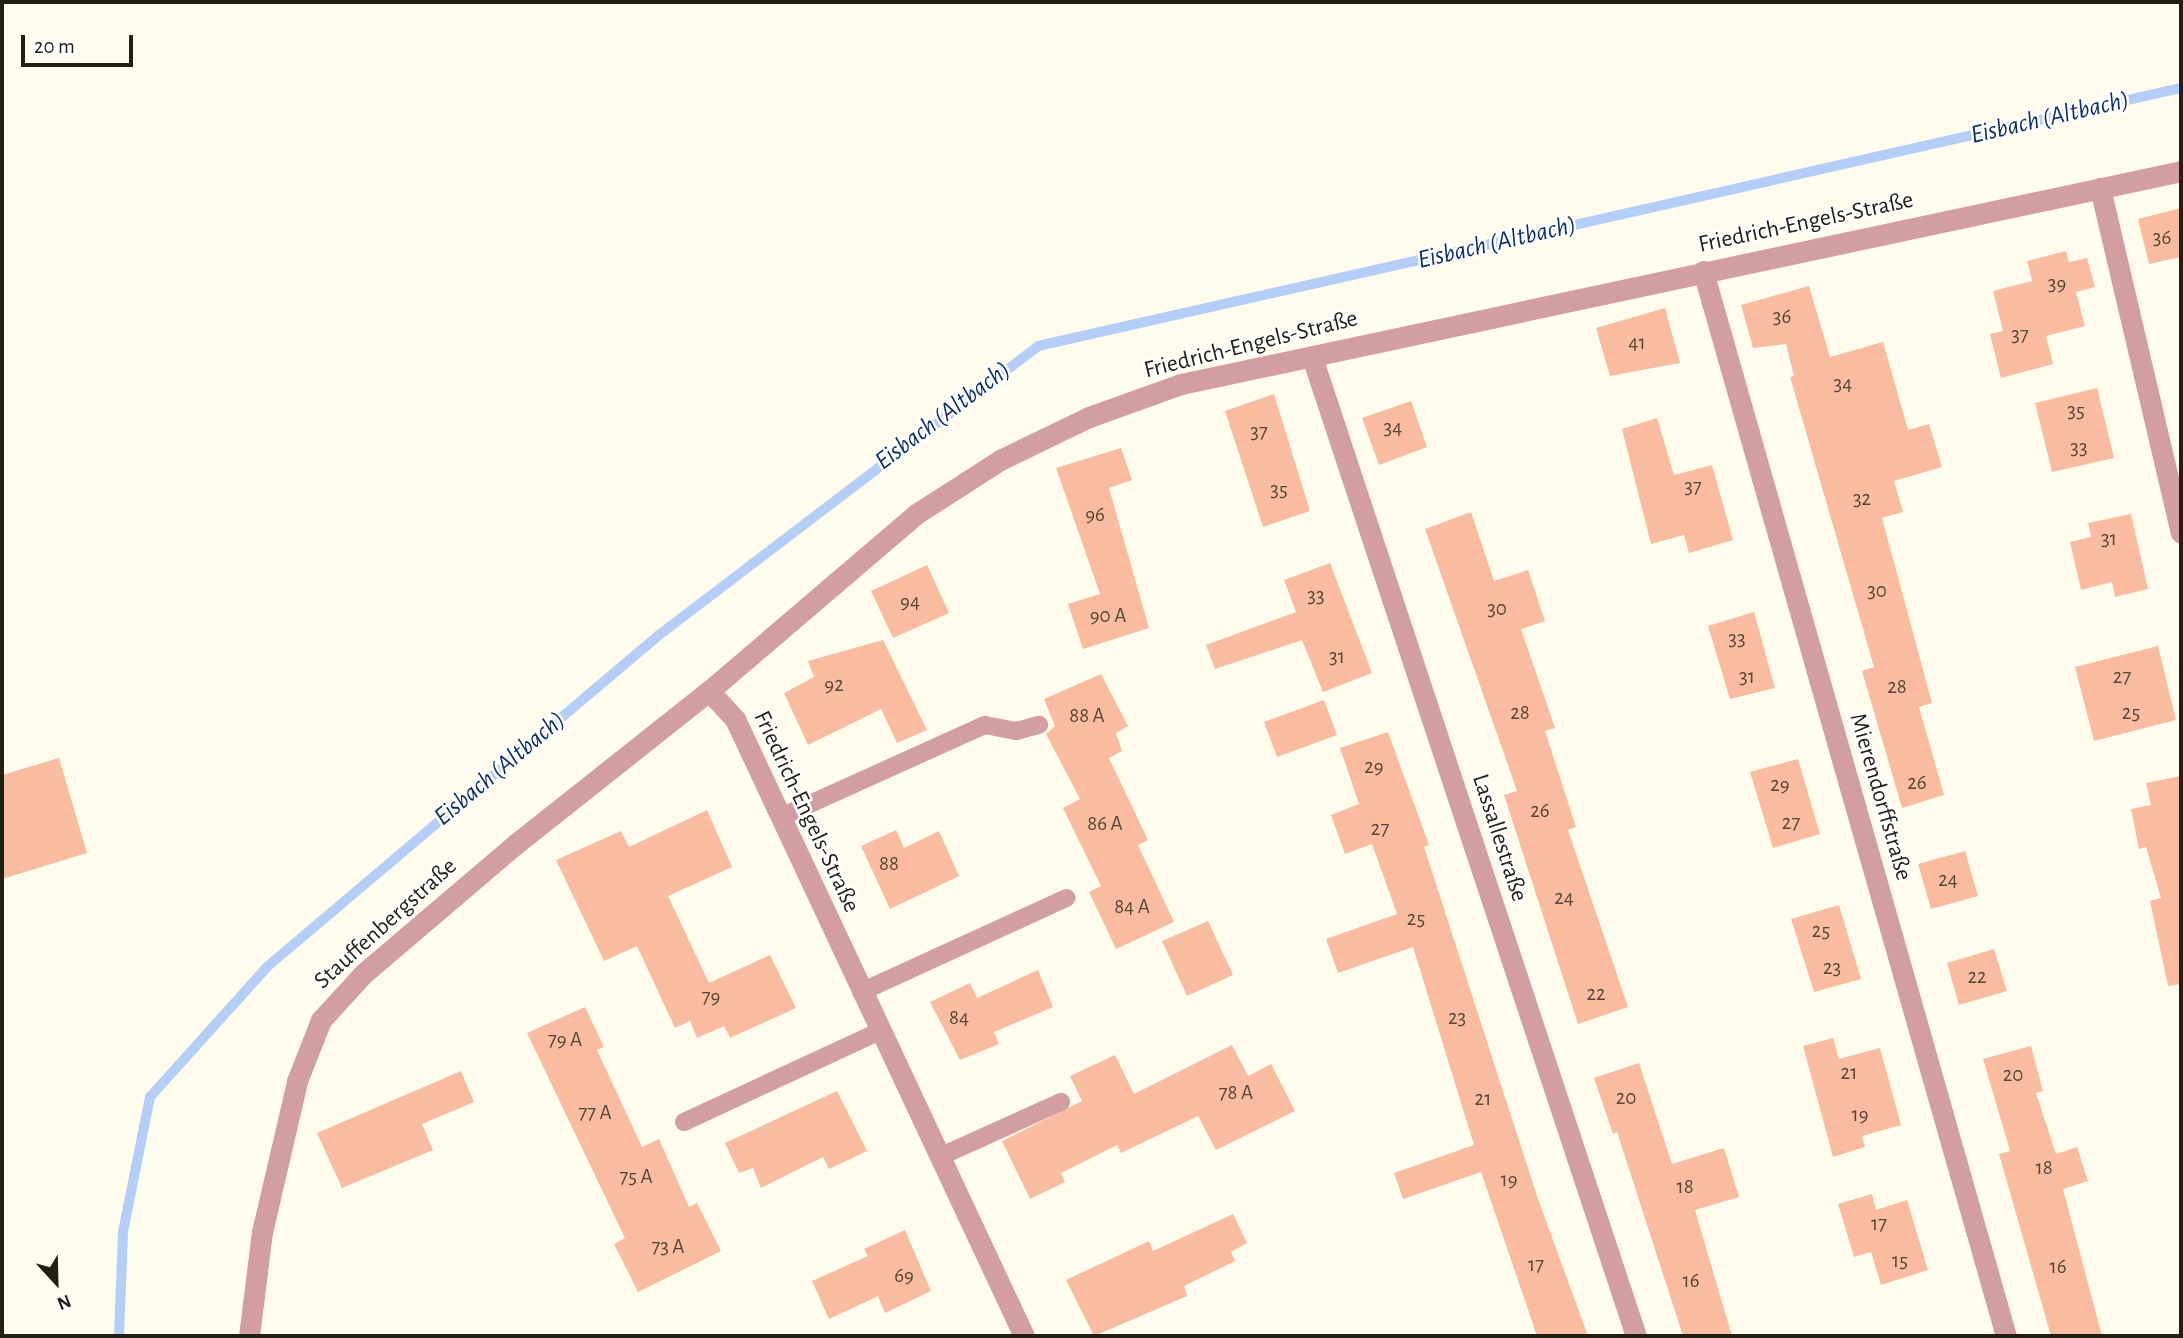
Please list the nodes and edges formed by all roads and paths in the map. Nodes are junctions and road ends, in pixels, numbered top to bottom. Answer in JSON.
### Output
{"nodes":[{"id":1,"x":2181,"y":171,"type":"edge"},
{"id":2,"x":2100,"y":188,"type":"junction"},
{"id":3,"x":1703,"y":271,"type":"junction"},
{"id":4,"x":1312,"y":356,"type":"junction"},
{"id":5,"x":2181,"y":533,"type":"edge"},
{"id":6,"x":709,"y":691,"type":"junction"},
{"id":7,"x":1039,"y":725,"type":"dead end"},
{"id":8,"x":780,"y":817,"type":"junction"},
{"id":9,"x":1066,"y":898,"type":"dead end"},
{"id":10,"x":861,"y":992,"type":"junction"},
{"id":11,"x":880,"y":1031,"type":"junction"},
{"id":12,"x":1061,"y":1102,"type":"dead end"},
{"id":13,"x":684,"y":1122,"type":"dead end"},
{"id":14,"x":939,"y":1157,"type":"junction"},
{"id":15,"x":249,"y":1336,"type":"edge"},
{"id":16,"x":1024,"y":1336,"type":"edge"},
{"id":17,"x":1636,"y":1336,"type":"edge"},
{"id":18,"x":2006,"y":1336,"type":"edge"}],
"edges":[{"from":1,"to":2,"type":"street","name":"Friedrich-Engels-Straße"},
{"from":2,"to":3,"type":"street","name":"Friedrich-Engels-Straße"},
{"from":2,"to":5,"type":"street"},
{"from":3,"to":4,"type":"street","name":"Friedrich-Engels-Straße"},
{"from":3,"to":18,"type":"street","name":"Mierendorffstraße"},
{"from":4,"to":6,"type":"street","name":"Friedrich-Engels-Straße"},
{"from":4,"to":17,"type":"street","name":"Lassallestraße"},
{"from":6,"to":8,"type":"street","name":"Friedrich-Engels-Straße"},
{"from":6,"to":15,"type":"street","name":"Stauffenbergstraße"},
{"from":7,"to":8,"type":"lane"},
{"from":8,"to":10,"type":"street","name":"Friedrich-Engels-Straße"},
{"from":9,"to":10,"type":"lane"},
{"from":10,"to":11,"type":"street","name":"Friedrich-Engels-Straße"},
{"from":11,"to":13,"type":"lane"},
{"from":11,"to":14,"type":"street","name":"Friedrich-Engels-Straße"},
{"from":12,"to":14,"type":"lane"},
{"from":14,"to":16,"type":"street","name":"Friedrich-Engels-Straße"}]}
